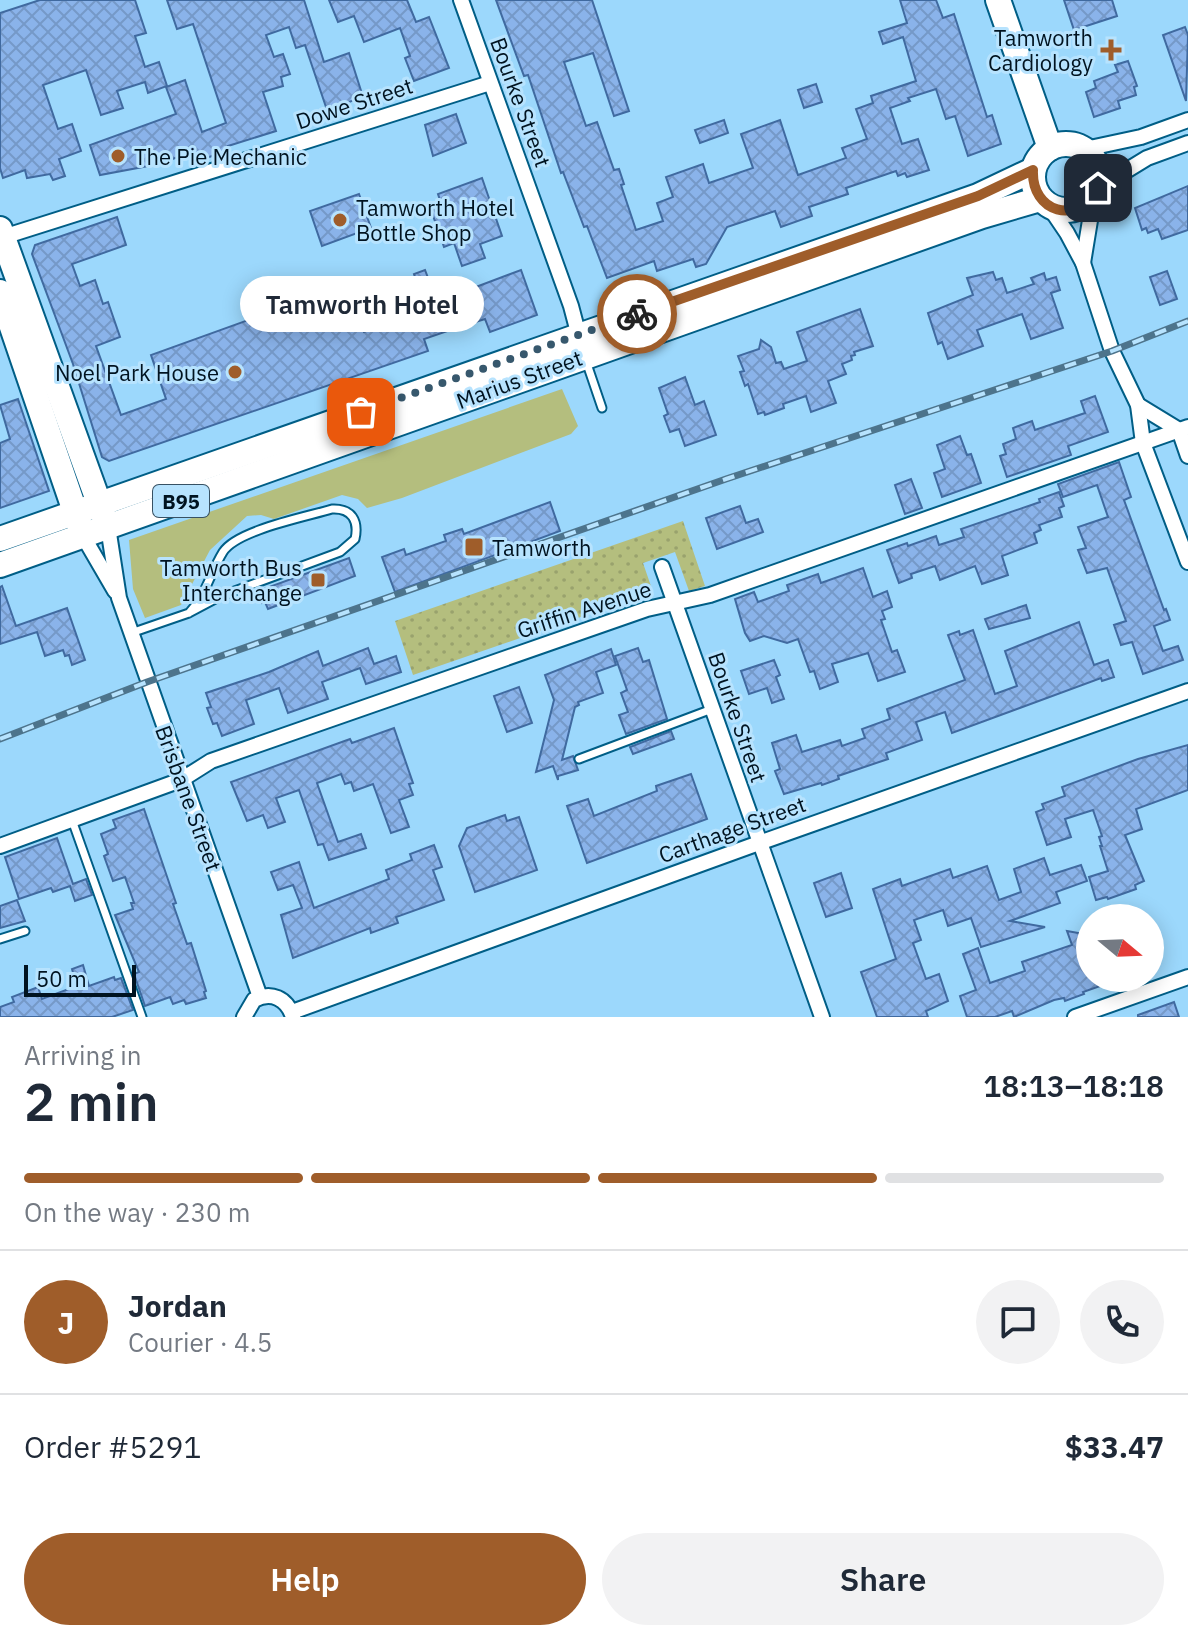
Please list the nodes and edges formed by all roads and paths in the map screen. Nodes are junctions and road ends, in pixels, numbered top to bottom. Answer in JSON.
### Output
{"nodes":[{"id":1,"x":461,"y":0,"type":"edge"},
{"id":2,"x":998,"y":0,"type":"edge"},
{"id":3,"x":490,"y":83,"type":"junction"},
{"id":4,"x":1188,"y":120,"type":"edge"},
{"id":5,"x":1188,"y":143,"type":"edge"},
{"id":6,"x":1050,"y":148,"type":"junction"},
{"id":7,"x":1085,"y":149,"type":"junction"},
{"id":8,"x":1033,"y":170,"type":"junction"},
{"id":9,"x":1096,"y":192,"type":"junction"},
{"id":10,"x":1044,"y":202,"type":"junction"},
{"id":11,"x":1,"y":233,"type":"edge"},
{"id":12,"x":1083,"y":263,"type":"junction"},
{"id":13,"x":0,"y":292,"type":"edge"},
{"id":14,"x":582,"y":345,"type":"junction"},
{"id":15,"x":1138,"y":405,"type":"junction"},
{"id":16,"x":602,"y":408,"type":"dead end"},
{"id":17,"x":1184,"y":429,"type":"edge"},
{"id":18,"x":1143,"y":443,"type":"junction"},
{"id":19,"x":1188,"y":456,"type":"edge"},
{"id":20,"x":75,"y":513,"type":"junction"},
{"id":21,"x":104,"y":516,"type":"junction"},
{"id":22,"x":83,"y":536,"type":"junction"},
{"id":23,"x":0,"y":539,"type":"edge"},
{"id":24,"x":1188,"y":562,"type":"edge"},
{"id":25,"x":0,"y":565,"type":"edge"},
{"id":26,"x":662,"y":567,"type":"dead end"},
{"id":27,"x":119,"y":598,"type":"junction"},
{"id":28,"x":675,"y":603,"type":"junction"},
{"id":29,"x":189,"y":613,"type":"junction"},
{"id":30,"x":131,"y":633,"type":"junction"},
{"id":31,"x":1188,"y":691,"type":"edge"},
{"id":32,"x":712,"y":709,"type":"junction"},
{"id":33,"x":579,"y":759,"type":"dead end"},
{"id":34,"x":181,"y":780,"type":"junction"},
{"id":35,"x":72,"y":820,"type":"junction"},
{"id":36,"x":759,"y":843,"type":"junction"},
{"id":37,"x":0,"y":846,"type":"edge"},
{"id":38,"x":25,"y":931,"type":"dead end"},
{"id":39,"x":0,"y":939,"type":"edge"},
{"id":40,"x":1188,"y":977,"type":"edge"},
{"id":41,"x":260,"y":997,"type":"junction"},
{"id":42,"x":292,"y":1015,"type":"edge"},
{"id":43,"x":142,"y":1017,"type":"edge"},
{"id":44,"x":244,"y":1017,"type":"edge"},
{"id":45,"x":822,"y":1017,"type":"edge"},
{"id":46,"x":1075,"y":1017,"type":"edge"}],
"edges":[{"from":1,"to":3,"type":"street","name":"Bourke Street"},
{"from":2,"to":6,"type":"main road"},
{"from":3,"to":11,"type":"street","name":"Dowe Street"},
{"from":3,"to":14,"type":"street","name":"Bourke Street"},
{"from":4,"to":7,"type":"street"},
{"from":5,"to":9,"type":"street"},
{"from":6,"to":7,"type":"main road"},
{"from":6,"to":8,"type":"main road","number":"B95"},
{"from":7,"to":9,"type":"main road"},
{"from":8,"to":10,"type":"main road"},
{"from":8,"to":14,"type":"main road","name":"Marius Street","number":"B95"},
{"from":9,"to":10,"type":"main road","number":"B95"},
{"from":9,"to":12,"type":"street"},
{"from":10,"to":12,"type":"street"},
{"from":10,"to":14,"type":"main road","name":"Marius Street","number":"B95"},
{"from":11,"to":21,"type":"main road","name":"Brisbane Street"},
{"from":12,"to":15,"type":"street"},
{"from":13,"to":20,"type":"main road","name":"Brisbane Street"},
{"from":14,"to":16,"type":"lane"},
{"from":14,"to":21,"type":"main road","name":"Marius Street","number":"B95"},
{"from":15,"to":17,"type":"street"},
{"from":15,"to":18,"type":"street"},
{"from":17,"to":18,"type":"street","name":"Griffin Avenue"},
{"from":17,"to":19,"type":"street"},
{"from":18,"to":24,"type":"street"},
{"from":18,"to":28,"type":"street","name":"Griffin Avenue"},
{"from":20,"to":21,"type":"main road","name":"Marius Street"},
{"from":20,"to":22,"type":"main road","name":"Brisbane Street"},
{"from":20,"to":23,"type":"main road","name":"Marius Street"},
{"from":21,"to":22,"type":"main road","name":"Marius Street"},
{"from":21,"to":27,"type":"street","name":"Brisbane Street"},
{"from":22,"to":25,"type":"main road","name":"Marius Street"},
{"from":22,"to":27,"type":"street","name":"Brisbane Street"},
{"from":26,"to":28,"type":"street","name":"Bourke Street"},
{"from":27,"to":30,"type":"street","name":"Brisbane Street"},
{"from":28,"to":32,"type":"street","name":"Bourke Street"},
{"from":28,"to":34,"type":"street","name":"Griffin Avenue"},
{"from":29,"to":29,"type":"lane"},
{"from":29,"to":30,"type":"lane"},
{"from":30,"to":34,"type":"street","name":"Brisbane Street"},
{"from":31,"to":36,"type":"street","name":"Carthage Street"},
{"from":32,"to":33,"type":"lane"},
{"from":32,"to":36,"type":"street","name":"Bourke Street"},
{"from":34,"to":35,"type":"street","name":"Griffin Avenue"},
{"from":34,"to":41,"type":"street","name":"Brisbane Street"},
{"from":35,"to":37,"type":"street","name":"Griffin Avenue"},
{"from":35,"to":43,"type":"lane"},
{"from":36,"to":42,"type":"street","name":"Carthage Street"},
{"from":36,"to":45,"type":"street","name":"Bourke Street"},
{"from":38,"to":39,"type":"lane"},
{"from":40,"to":46,"type":"street"},
{"from":41,"to":42,"type":"street"},
{"from":41,"to":44,"type":"street"}]}
